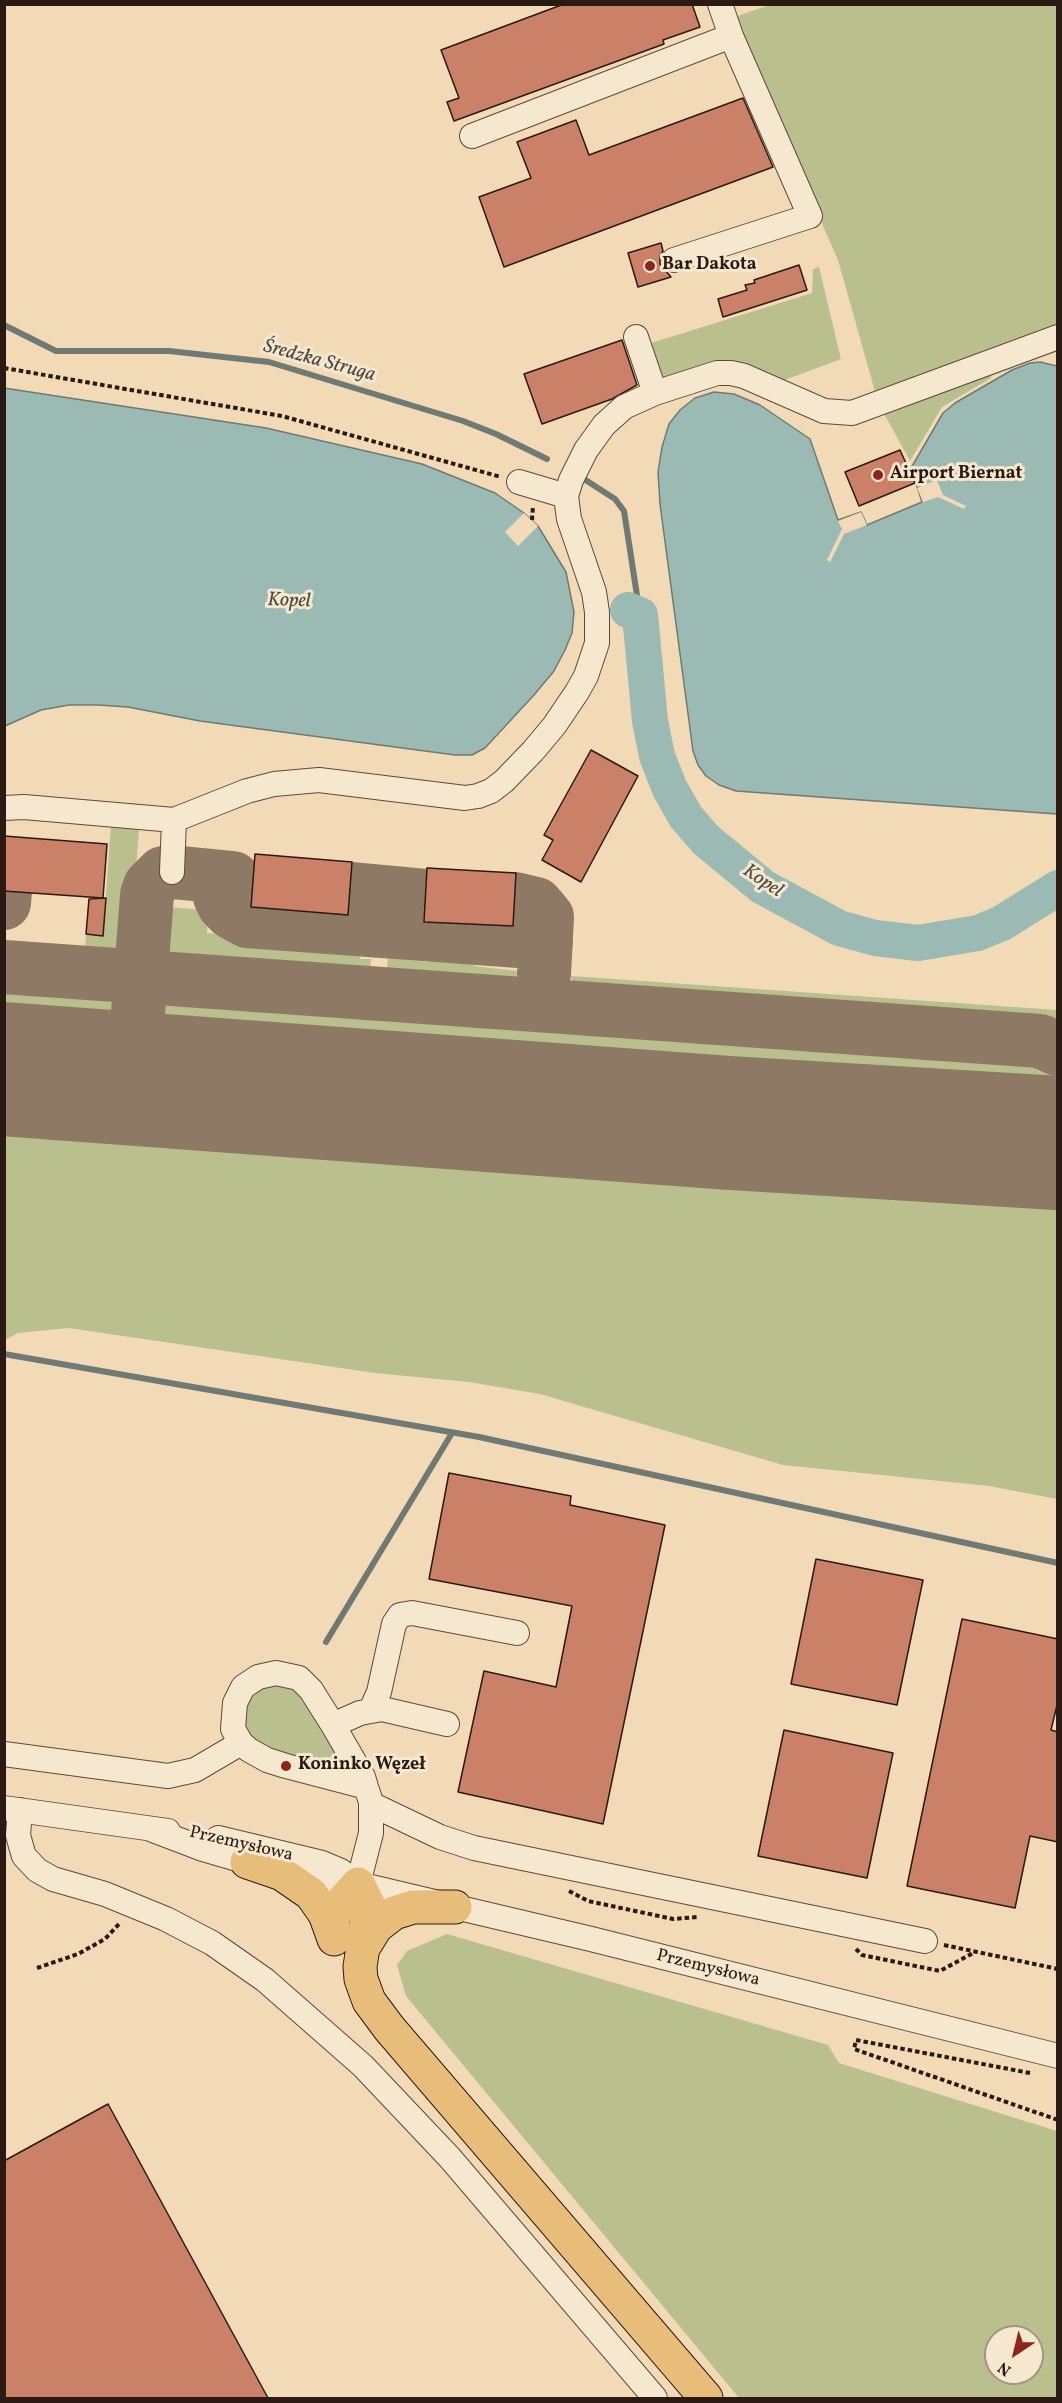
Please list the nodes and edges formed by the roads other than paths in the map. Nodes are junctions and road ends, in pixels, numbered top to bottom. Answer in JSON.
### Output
{"nodes":[{"id":1,"x":722,"y":5,"type":"edge"},
{"id":2,"x":731,"y":36,"type":"junction"},
{"id":3,"x":472,"y":136,"type":"dead end"},
{"id":4,"x":674,"y":260,"type":"dead end"},
{"id":5,"x":636,"y":337,"type":"dead end"},
{"id":6,"x":1058,"y":337,"type":"edge"},
{"id":7,"x":655,"y":393,"type":"junction"},
{"id":8,"x":519,"y":482,"type":"road end"},
{"id":9,"x":566,"y":496,"type":"junction"},
{"id":10,"x":4,"y":808,"type":"edge"},
{"id":11,"x":174,"y":820,"type":"junction"},
{"id":12,"x":172,"y":872,"type":"dead end"},
{"id":13,"x":518,"y":1633,"type":"dead end"},
{"id":14,"x":371,"y":1710,"type":"junction"},
{"id":15,"x":447,"y":1724,"type":"dead end"},
{"id":16,"x":333,"y":1725,"type":"junction"},
{"id":17,"x":241,"y":1743,"type":"junction"},
{"id":18,"x":4,"y":1754,"type":"edge"},
{"id":19,"x":369,"y":1796,"type":"junction"},
{"id":20,"x":12,"y":1809,"type":"edge"},
{"id":21,"x":153,"y":1830,"type":"junction"},
{"id":22,"x":247,"y":1862,"type":"junction"},
{"id":23,"x":358,"y":1884,"type":"junction"},
{"id":24,"x":455,"y":1908,"type":"junction"},
{"id":25,"x":333,"y":1936,"type":"junction"},
{"id":26,"x":925,"y":1941,"type":"road end"},
{"id":27,"x":363,"y":1948,"type":"junction"},
{"id":28,"x":389,"y":2028,"type":"junction"},
{"id":29,"x":1058,"y":2056,"type":"edge"},
{"id":30,"x":655,"y":2398,"type":"edge"},
{"id":31,"x":705,"y":2398,"type":"edge"}],
"edges":[{"from":1,"to":2,"type":"street"},
{"from":2,"to":3,"type":"street"},
{"from":2,"to":4,"type":"street"},
{"from":5,"to":7,"type":"street"},
{"from":6,"to":7,"type":"street"},
{"from":7,"to":9,"type":"street"},
{"from":8,"to":9,"type":"street"},
{"from":9,"to":11,"type":"street"},
{"from":10,"to":11,"type":"street"},
{"from":11,"to":12,"type":"street"},
{"from":13,"to":14,"type":"street"},
{"from":14,"to":15,"type":"street"},
{"from":14,"to":16,"type":"street"},
{"from":16,"to":17,"type":"street"},
{"from":16,"to":19,"type":"street"},
{"from":17,"to":18,"type":"street"},
{"from":17,"to":19,"type":"street"},
{"from":19,"to":23,"type":"street"},
{"from":19,"to":26,"type":"street"},
{"from":20,"to":21,"type":"street","name":"Przemysłowa"},
{"from":20,"to":30,"type":"street"},
{"from":21,"to":22,"type":"street","name":"Przemysłowa"},
{"from":21,"to":23,"type":"street","name":"Przemysłowa"},
{"from":22,"to":23,"type":"street","name":"Przemysłowa"},
{"from":22,"to":25,"type":"highway"},
{"from":23,"to":24,"type":"street","name":"Przemysłowa"},
{"from":23,"to":25,"type":"highway"},
{"from":23,"to":27,"type":"highway"},
{"from":24,"to":27,"type":"highway"},
{"from":24,"to":29,"type":"street","name":"Przemysłowa"},
{"from":25,"to":28,"type":"highway"},
{"from":27,"to":28,"type":"highway"},
{"from":28,"to":31,"type":"highway"}]}
